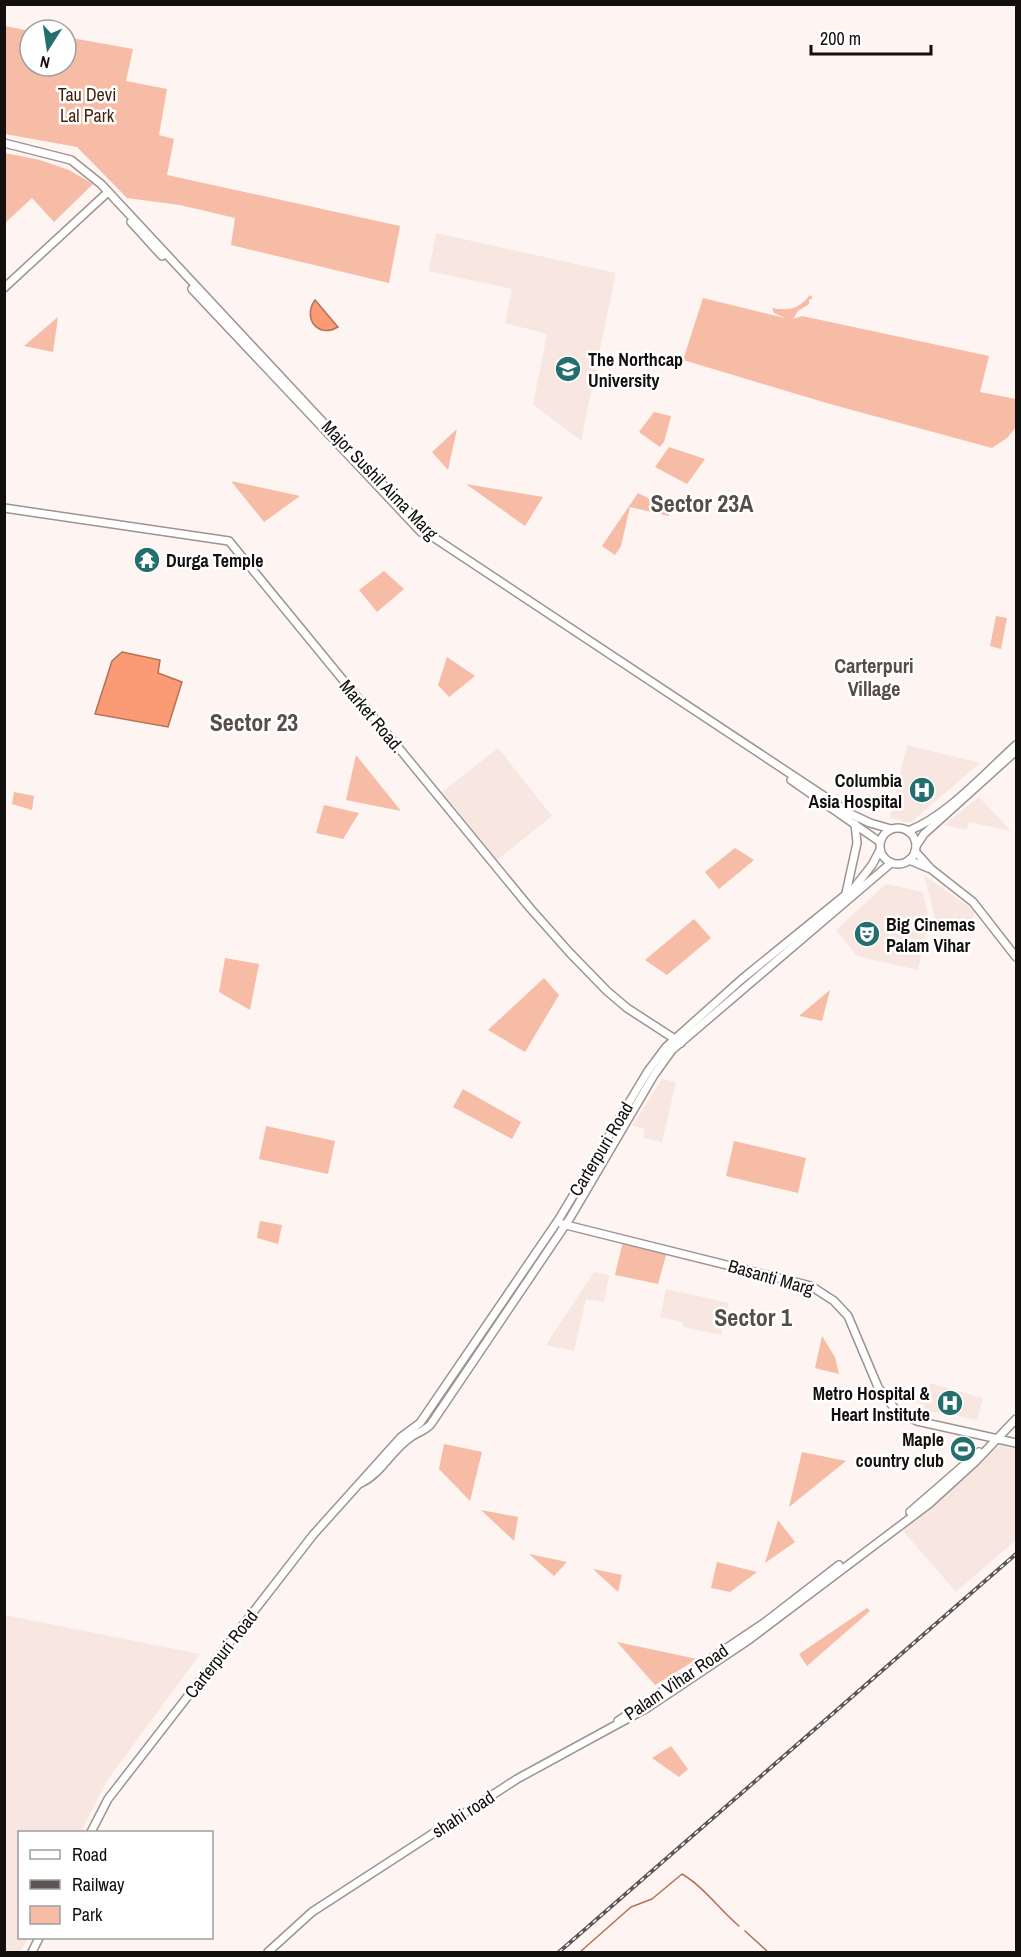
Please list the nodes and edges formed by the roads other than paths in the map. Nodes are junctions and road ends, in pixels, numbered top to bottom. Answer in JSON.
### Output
{"nodes":[{"id":1,"x":4,"y":145,"type":"edge"},
{"id":2,"x":107,"y":193,"type":"junction"},
{"id":3,"x":4,"y":288,"type":"edge"},
{"id":4,"x":4,"y":508,"type":"edge"},
{"id":5,"x":1017,"y":745,"type":"edge"},
{"id":6,"x":1017,"y":751,"type":"edge"},
{"id":7,"x":855,"y":824,"type":"junction"},
{"id":8,"x":891,"y":829,"type":"junction"},
{"id":9,"x":908,"y":831,"type":"junction"},
{"id":10,"x":880,"y":846,"type":"junction"},
{"id":11,"x":915,"y":849,"type":"junction"},
{"id":12,"x":909,"y":860,"type":"junction"},
{"id":13,"x":891,"y":863,"type":"junction"},
{"id":14,"x":931,"y":869,"type":"junction"},
{"id":15,"x":844,"y":896,"type":"junction"},
{"id":16,"x":1017,"y":957,"type":"edge"},
{"id":17,"x":678,"y":1041,"type":"junction"},
{"id":18,"x":557,"y":1222,"type":"junction"},
{"id":19,"x":565,"y":1226,"type":"junction"},
{"id":20,"x":1017,"y":1419,"type":"edge"},
{"id":21,"x":998,"y":1438,"type":"junction"},
{"id":22,"x":1017,"y":1443,"type":"edge"},
{"id":23,"x":361,"y":1483,"type":"junction"},
{"id":24,"x":617,"y":1722,"type":"joint"},
{"id":25,"x":92,"y":1831,"type":"edge"},
{"id":26,"x":39,"y":1939,"type":"edge"},
{"id":27,"x":32,"y":1953,"type":"edge"},
{"id":28,"x":268,"y":1953,"type":"edge"}],
"edges":[{"from":1,"to":2,"type":"street","name":"Major Sushil Aima Marg"},
{"from":2,"to":3,"type":"street"},
{"from":2,"to":7,"type":"street","name":"Major Sushil Aima Marg"},
{"from":2,"to":8,"type":"street","name":"Major Sushil Aima Marg"},
{"from":4,"to":17,"type":"street","name":"Market Road."},
{"from":5,"to":9,"type":"street"},
{"from":6,"to":11,"type":"street"},
{"from":7,"to":10,"type":"street","name":"Major Sushil Aima Marg"},
{"from":7,"to":15,"type":"street"},
{"from":8,"to":9,"type":"street"},
{"from":8,"to":10,"type":"street"},
{"from":9,"to":11,"type":"street"},
{"from":10,"to":13,"type":"street"},
{"from":10,"to":15,"type":"street","name":"Carterpuri Road"},
{"from":11,"to":12,"type":"street"},
{"from":11,"to":14,"type":"street"},
{"from":12,"to":13,"type":"street"},
{"from":12,"to":14,"type":"street"},
{"from":13,"to":17,"type":"street","name":"Carterpuri Road"},
{"from":14,"to":16,"type":"street"},
{"from":15,"to":17,"type":"street","name":"Carterpuri Road"},
{"from":17,"to":18,"type":"street","name":"Carterpuri Road"},
{"from":17,"to":19,"type":"street","name":"Carterpuri Road"},
{"from":18,"to":19,"type":"street","name":"Basanti Marg"},
{"from":18,"to":23,"type":"street","name":"Carterpuri Road"},
{"from":19,"to":21,"type":"street","name":"Basanti Marg"},
{"from":19,"to":23,"type":"street","name":"Carterpuri Road"},
{"from":20,"to":21,"type":"street","name":"Palam Vihar Road"},
{"from":21,"to":22,"type":"street","name":"Basanti Marg"},
{"from":21,"to":24,"type":"street","name":"Palam Vihar Road"},
{"from":23,"to":25,"type":"street","name":"Carterpuri Road"},
{"from":24,"to":28,"type":"street","name":"shahi road"},
{"from":26,"to":27,"type":"street"}]}
